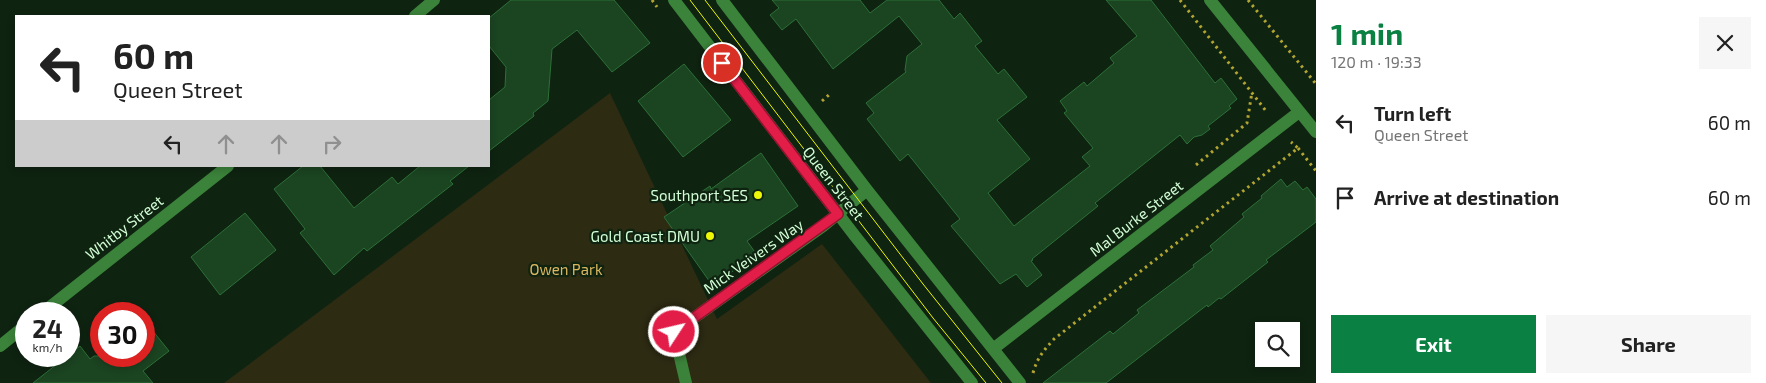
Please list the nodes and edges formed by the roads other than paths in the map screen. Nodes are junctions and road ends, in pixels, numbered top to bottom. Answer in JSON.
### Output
{"nodes":[{"id":1,"x":434,"y":0,"type":"edge"},
{"id":2,"x":674,"y":0,"type":"edge"},
{"id":3,"x":722,"y":0,"type":"edge"},
{"id":4,"x":1210,"y":0,"type":"edge"},
{"id":5,"x":416,"y":15,"type":"edge"},
{"id":6,"x":1300,"y":112,"type":"junction"},
{"id":7,"x":1316,"y":132,"type":"edge"},
{"id":8,"x":227,"y":167,"type":"edge"},
{"id":9,"x":867,"y":190,"type":"junction"},
{"id":10,"x":838,"y":214,"type":"junction"},
{"id":11,"x":56,"y":302,"type":"edge"},
{"id":12,"x":15,"y":334,"type":"edge"},
{"id":13,"x":0,"y":346,"type":"edge"},
{"id":14,"x":993,"y":349,"type":"junction"},
{"id":15,"x":686,"y":383,"type":"edge"},
{"id":16,"x":972,"y":383,"type":"edge"},
{"id":17,"x":1020,"y":383,"type":"edge"}],
"edges":[{"from":1,"to":5,"type":"street"},
{"from":2,"to":10,"type":"street","name":"Queen Street"},
{"from":3,"to":9,"type":"street","name":"Queen Street"},
{"from":4,"to":6,"type":"street"},
{"from":6,"to":7,"type":"street"},
{"from":6,"to":14,"type":"street","name":"Mal Burke Street"},
{"from":8,"to":11,"type":"street","name":"Whitby Street"},
{"from":9,"to":10,"type":"street","name":"Mick Veivers Way"},
{"from":9,"to":14,"type":"street","name":"Queen Street"},
{"from":10,"to":15,"type":"street","name":"Mick Veivers Way"},
{"from":10,"to":16,"type":"street","name":"Queen Street"},
{"from":12,"to":13,"type":"street"},
{"from":14,"to":17,"type":"street","name":"Queen Street"}]}
